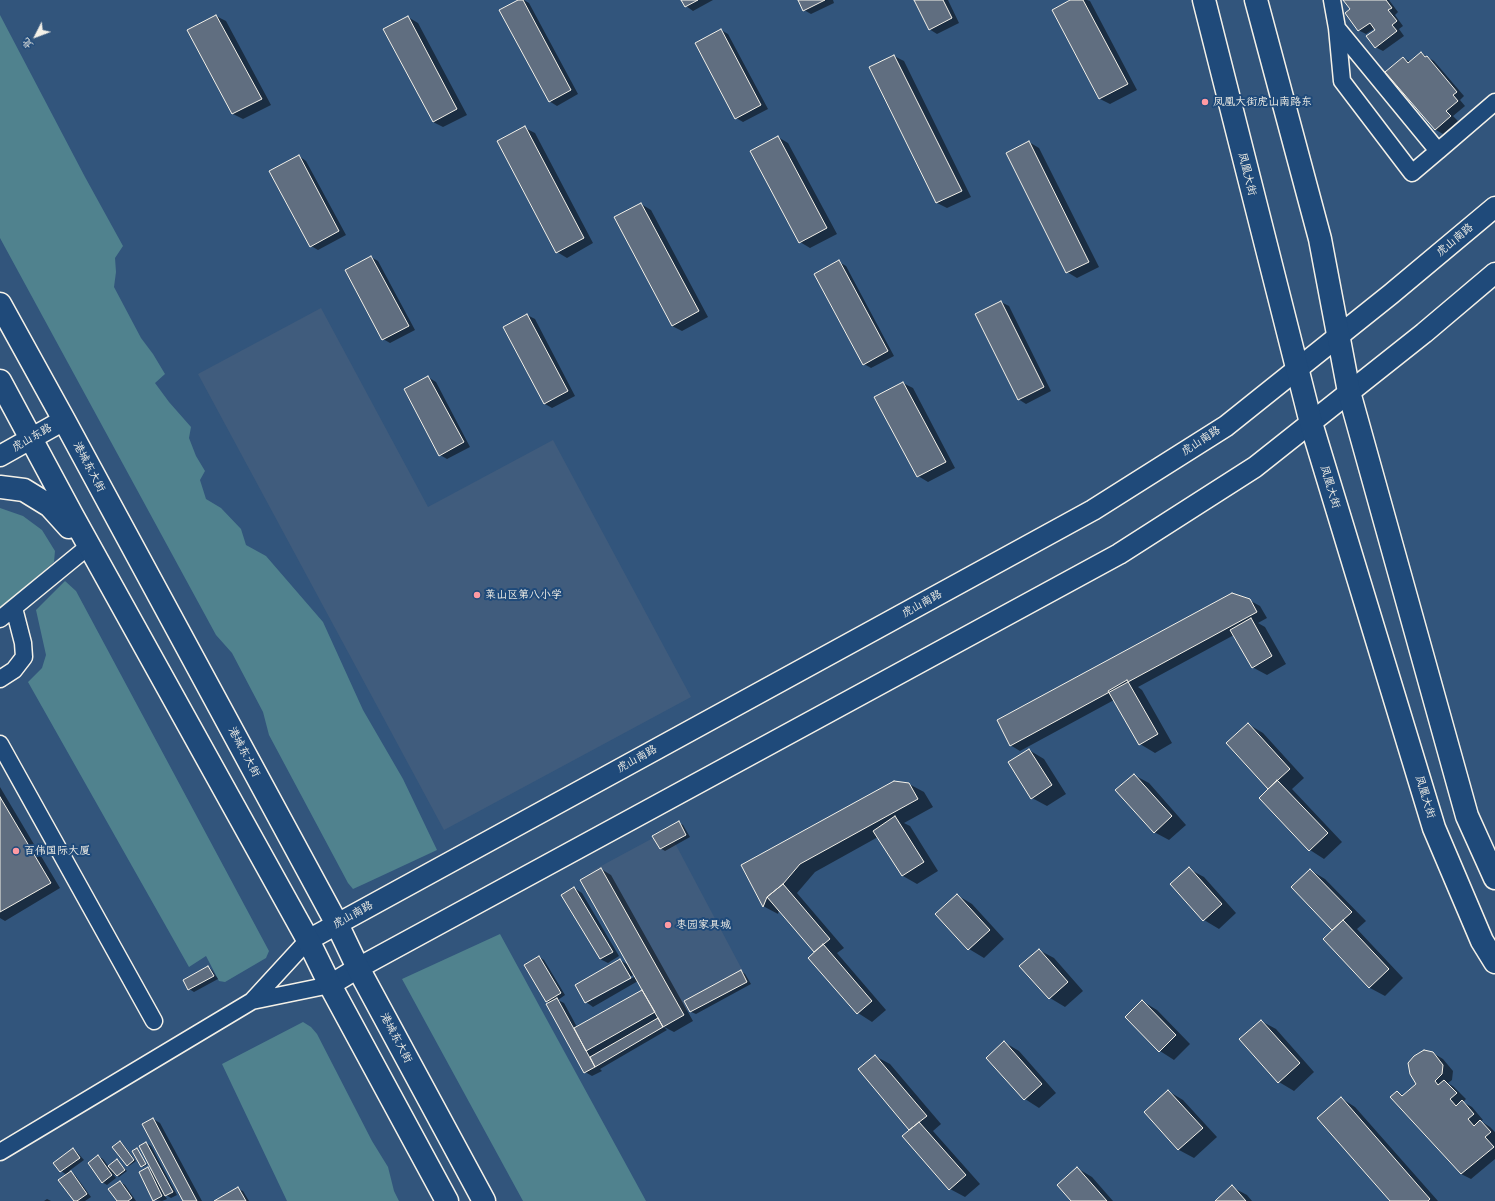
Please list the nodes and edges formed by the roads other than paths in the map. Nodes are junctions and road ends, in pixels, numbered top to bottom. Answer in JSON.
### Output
{"nodes":[{"id":1,"x":1204,"y":0,"type":"edge"},
{"id":2,"x":1256,"y":0,"type":"edge"},
{"id":3,"x":1332,"y":0,"type":"edge"},
{"id":4,"x":1337,"y":28,"type":"junction"},
{"id":5,"x":1495,"y":102,"type":"edge"},
{"id":6,"x":1438,"y":151,"type":"junction"},
{"id":7,"x":1495,"y":207,"type":"edge"},
{"id":8,"x":1495,"y":273,"type":"edge"},
{"id":9,"x":0,"y":304,"type":"edge"},
{"id":10,"x":1338,"y":336,"type":"junction"},
{"id":11,"x":1296,"y":369,"type":"junction"},
{"id":12,"x":0,"y":381,"type":"edge"},
{"id":13,"x":1349,"y":392,"type":"junction"},
{"id":14,"x":64,"y":420,"type":"junction"},
{"id":15,"x":1311,"y":423,"type":"junction"},
{"id":16,"x":30,"y":439,"type":"junction"},
{"id":17,"x":0,"y":456,"type":"edge"},
{"id":18,"x":0,"y":487,"type":"edge"},
{"id":19,"x":92,"y":552,"type":"junction"},
{"id":20,"x":14,"y":608,"type":"junction"},
{"id":21,"x":0,"y":619,"type":"edge"},
{"id":22,"x":0,"y":679,"type":"edge"},
{"id":23,"x":0,"y":744,"type":"edge"},
{"id":24,"x":1495,"y":878,"type":"edge"},
{"id":25,"x":336,"y":924,"type":"junction"},
{"id":26,"x":308,"y":940,"type":"junction"},
{"id":27,"x":1495,"y":962,"type":"edge"},
{"id":28,"x":358,"y":968,"type":"junction"},
{"id":29,"x":330,"y":986,"type":"junction"},
{"id":30,"x":252,"y":1001,"type":"junction"},
{"id":31,"x":154,"y":1021,"type":"dead end"},
{"id":32,"x":0,"y":1152,"type":"edge"},
{"id":33,"x":446,"y":1201,"type":"edge"},
{"id":34,"x":484,"y":1201,"type":"edge"}],
"edges":[{"from":1,"to":11,"type":"main road","name":"凤凰大街"},
{"from":2,"to":10,"type":"main road"},
{"from":3,"to":4,"type":"street"},
{"from":4,"to":6,"type":"street"},
{"from":4,"to":6,"type":"street"},
{"from":5,"to":6,"type":"street"},
{"from":7,"to":10,"type":"street","name":"虎山南路"},
{"from":8,"to":13,"type":"street"},
{"from":9,"to":14,"type":"main road","name":"港城东大街"},
{"from":10,"to":11,"type":"street","name":"虎山南路"},
{"from":10,"to":13,"type":"main road"},
{"from":11,"to":15,"type":"main road","name":"凤凰大街"},
{"from":11,"to":25,"type":"street","name":"虎山南路"},
{"from":12,"to":16,"type":"main road"},
{"from":13,"to":15,"type":"street"},
{"from":13,"to":24,"type":"main road"},
{"from":14,"to":16,"type":"street","name":"虎山东路"},
{"from":14,"to":25,"type":"main road","name":"港城东大街"},
{"from":15,"to":27,"type":"main road","name":"凤凰大街"},
{"from":15,"to":28,"type":"street"},
{"from":16,"to":17,"type":"street","name":"虎山东路"},
{"from":16,"to":19,"type":"main road"},
{"from":18,"to":19,"type":"main road"},
{"from":19,"to":20,"type":"street"},
{"from":19,"to":26,"type":"main road"},
{"from":20,"to":21,"type":"street"},
{"from":20,"to":22,"type":"street"},
{"from":23,"to":31,"type":"street"},
{"from":25,"to":26,"type":"street","name":"虎山南路"},
{"from":25,"to":28,"type":"main road","name":"港城东大街"},
{"from":26,"to":29,"type":"main road"},
{"from":26,"to":30,"type":"street"},
{"from":28,"to":29,"type":"street"},
{"from":28,"to":34,"type":"main road","name":"港城东大街"},
{"from":29,"to":30,"type":"street"},
{"from":29,"to":33,"type":"main road"},
{"from":30,"to":32,"type":"street"}]}
